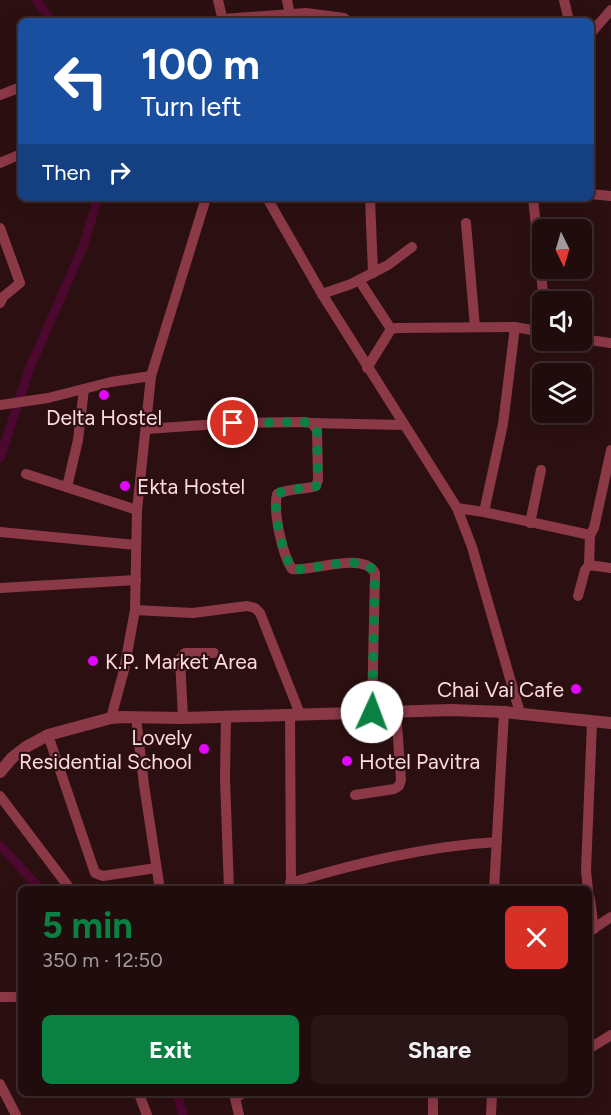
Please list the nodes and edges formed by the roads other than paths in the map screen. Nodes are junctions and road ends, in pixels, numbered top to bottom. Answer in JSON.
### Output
{"nodes":[{"id":1,"x":218,"y":0,"type":"edge"},
{"id":2,"x":287,"y":0,"type":"edge"},
{"id":3,"x":564,"y":0,"type":"edge"},
{"id":4,"x":611,"y":10,"type":"edge"},
{"id":5,"x":290,"y":15,"type":"junction"},
{"id":6,"x":222,"y":18,"type":"edge"},
{"id":7,"x":250,"y":18,"type":"edge"},
{"id":8,"x":344,"y":18,"type":"edge"},
{"id":9,"x":568,"y":18,"type":"edge"},
{"id":10,"x":594,"y":30,"type":"edge"},
{"id":11,"x":18,"y":88,"type":"edge"},
{"id":12,"x":0,"y":95,"type":"edge"},
{"id":13,"x":18,"y":155,"type":"edge"},
{"id":14,"x":0,"y":163,"type":"edge"},
{"id":15,"x":594,"y":194,"type":"edge"},
{"id":16,"x":611,"y":196,"type":"edge"},
{"id":17,"x":205,"y":201,"type":"edge"},
{"id":18,"x":269,"y":201,"type":"edge"},
{"id":19,"x":370,"y":201,"type":"edge"},
{"id":20,"x":533,"y":201,"type":"edge"},
{"id":21,"x":466,"y":223,"type":"dead end"},
{"id":22,"x":0,"y":228,"type":"edge"},
{"id":23,"x":412,"y":247,"type":"dead end"},
{"id":24,"x":373,"y":273,"type":"junction"},
{"id":25,"x":359,"y":280,"type":"junction"},
{"id":26,"x":543,"y":291,"type":"edge"},
{"id":27,"x":322,"y":294,"type":"junction"},
{"id":28,"x":0,"y":303,"type":"edge"},
{"id":29,"x":475,"y":327,"type":"junction"},
{"id":30,"x":515,"y":327,"type":"junction"},
{"id":31,"x":391,"y":329,"type":"junction"},
{"id":32,"x":532,"y":330,"type":"edge"},
{"id":33,"x":592,"y":340,"type":"edge"},
{"id":34,"x":611,"y":343,"type":"edge"},
{"id":35,"x":367,"y":368,"type":"junction"},
{"id":36,"x":151,"y":376,"type":"junction"},
{"id":37,"x":84,"y":389,"type":"junction"},
{"id":38,"x":6,"y":404,"type":"edge"},
{"id":39,"x":312,"y":423,"type":"junction"},
{"id":40,"x":404,"y":425,"type":"junction"},
{"id":41,"x":146,"y":429,"type":"junction"},
{"id":42,"x":611,"y":450,"type":"edge"},
{"id":43,"x":541,"y":470,"type":"dead end"},
{"id":44,"x":26,"y":474,"type":"dead end"},
{"id":45,"x":67,"y":487,"type":"junction"},
{"id":46,"x":605,"y":501,"type":"edge"},
{"id":47,"x":457,"y":508,"type":"junction"},
{"id":48,"x":137,"y":510,"type":"junction"},
{"id":49,"x":484,"y":512,"type":"junction"},
{"id":50,"x":530,"y":523,"type":"junction"},
{"id":51,"x":0,"y":532,"type":"edge"},
{"id":52,"x":590,"y":535,"type":"junction"},
{"id":53,"x":136,"y":545,"type":"junction"},
{"id":54,"x":589,"y":565,"type":"junction"},
{"id":55,"x":611,"y":568,"type":"edge"},
{"id":56,"x":136,"y":580,"type":"junction"},
{"id":57,"x":0,"y":588,"type":"edge"},
{"id":58,"x":578,"y":596,"type":"dead end"},
{"id":59,"x":135,"y":609,"type":"junction"},
{"id":60,"x":214,"y":653,"type":"dead end"},
{"id":61,"x":396,"y":711,"type":"junction"},
{"id":62,"x":372,"y":712,"type":"junction"},
{"id":63,"x":504,"y":712,"type":"junction"},
{"id":64,"x":295,"y":714,"type":"junction"},
{"id":65,"x":520,"y":714,"type":"junction"},
{"id":66,"x":226,"y":716,"type":"junction"},
{"id":67,"x":136,"y":717,"type":"junction"},
{"id":68,"x":111,"y":718,"type":"junction"},
{"id":69,"x":183,"y":718,"type":"junction"},
{"id":70,"x":592,"y":722,"type":"junction"},
{"id":71,"x":611,"y":723,"type":"edge"},
{"id":72,"x":48,"y":735,"type":"junction"},
{"id":73,"x":0,"y":772,"type":"edge"},
{"id":74,"x":355,"y":795,"type":"dead end"},
{"id":75,"x":0,"y":796,"type":"edge"},
{"id":76,"x":497,"y":842,"type":"junction"},
{"id":77,"x":156,"y":868,"type":"junction"},
{"id":78,"x":68,"y":886,"type":"edge"},
{"id":79,"x":159,"y":886,"type":"edge"},
{"id":80,"x":229,"y":886,"type":"edge"},
{"id":81,"x":291,"y":886,"type":"edge"},
{"id":82,"x":494,"y":886,"type":"edge"},
{"id":83,"x":588,"y":886,"type":"edge"},
{"id":84,"x":611,"y":917,"type":"edge"},
{"id":85,"x":592,"y":930,"type":"edge"},
{"id":86,"x":0,"y":998,"type":"edge"},
{"id":87,"x":18,"y":998,"type":"edge"},
{"id":88,"x":611,"y":1035,"type":"edge"},
{"id":89,"x":592,"y":1047,"type":"edge"},
{"id":90,"x":0,"y":1084,"type":"edge"},
{"id":91,"x":140,"y":1096,"type":"edge"},
{"id":92,"x":237,"y":1096,"type":"edge"},
{"id":93,"x":433,"y":1096,"type":"edge"},
{"id":94,"x":492,"y":1096,"type":"edge"},
{"id":95,"x":16,"y":1115,"type":"edge"},
{"id":96,"x":147,"y":1115,"type":"edge"},
{"id":97,"x":238,"y":1115,"type":"edge"},
{"id":98,"x":433,"y":1115,"type":"edge"},
{"id":99,"x":491,"y":1115,"type":"edge"}],
"edges":[{"from":1,"to":6,"type":"street"},
{"from":2,"to":5,"type":"street"},
{"from":3,"to":9,"type":"street"},
{"from":4,"to":10,"type":"street"},
{"from":5,"to":7,"type":"street"},
{"from":5,"to":8,"type":"street"},
{"from":11,"to":12,"type":"street"},
{"from":13,"to":14,"type":"street"},
{"from":15,"to":16,"type":"street"},
{"from":17,"to":36,"type":"street"},
{"from":18,"to":27,"type":"street"},
{"from":19,"to":24,"type":"street"},
{"from":20,"to":26,"type":"street"},
{"from":21,"to":29,"type":"street"},
{"from":22,"to":28,"type":"street"},
{"from":23,"to":24,"type":"street"},
{"from":24,"to":25,"type":"street"},
{"from":25,"to":27,"type":"street"},
{"from":25,"to":31,"type":"street"},
{"from":27,"to":35,"type":"street"},
{"from":29,"to":30,"type":"street"},
{"from":29,"to":31,"type":"street"},
{"from":30,"to":32,"type":"street"},
{"from":30,"to":49,"type":"street"},
{"from":31,"to":35,"type":"street"},
{"from":33,"to":34,"type":"street"},
{"from":35,"to":40,"type":"street"},
{"from":36,"to":37,"type":"street"},
{"from":36,"to":41,"type":"street"},
{"from":37,"to":38,"type":"street"},
{"from":37,"to":45,"type":"street"},
{"from":39,"to":40,"type":"street"},
{"from":39,"to":41,"type":"street"},
{"from":39,"to":62,"type":"street"},
{"from":40,"to":47,"type":"street"},
{"from":41,"to":48,"type":"street"},
{"from":42,"to":46,"type":"street"},
{"from":43,"to":50,"type":"street"},
{"from":44,"to":45,"type":"street"},
{"from":45,"to":48,"type":"street"},
{"from":46,"to":52,"type":"street"},
{"from":47,"to":49,"type":"street"},
{"from":47,"to":65,"type":"street"},
{"from":48,"to":53,"type":"street"},
{"from":49,"to":50,"type":"street"},
{"from":50,"to":52,"type":"street"},
{"from":51,"to":53,"type":"street"},
{"from":52,"to":54,"type":"street"},
{"from":53,"to":56,"type":"street"},
{"from":54,"to":55,"type":"street"},
{"from":54,"to":58,"type":"street"},
{"from":56,"to":57,"type":"street"},
{"from":56,"to":59,"type":"street"},
{"from":59,"to":64,"type":"street"},
{"from":59,"to":68,"type":"street"},
{"from":60,"to":69,"type":"street"},
{"from":61,"to":62,"type":"street"},
{"from":61,"to":63,"type":"street"},
{"from":61,"to":74,"type":"street"},
{"from":62,"to":64,"type":"street"},
{"from":63,"to":65,"type":"street"},
{"from":63,"to":76,"type":"street"},
{"from":64,"to":66,"type":"street"},
{"from":64,"to":81,"type":"street"},
{"from":65,"to":70,"type":"street"},
{"from":66,"to":69,"type":"street"},
{"from":66,"to":80,"type":"street"},
{"from":67,"to":68,"type":"street"},
{"from":67,"to":69,"type":"street"},
{"from":67,"to":77,"type":"street"},
{"from":68,"to":72,"type":"street"},
{"from":70,"to":71,"type":"street"},
{"from":70,"to":83,"type":"street"},
{"from":72,"to":73,"type":"street"},
{"from":72,"to":77,"type":"street"},
{"from":75,"to":78,"type":"street"},
{"from":76,"to":81,"type":"street"},
{"from":76,"to":82,"type":"street"},
{"from":77,"to":79,"type":"street"},
{"from":84,"to":85,"type":"street"},
{"from":86,"to":87,"type":"street"},
{"from":88,"to":89,"type":"street"},
{"from":90,"to":95,"type":"street"},
{"from":91,"to":96,"type":"street"},
{"from":92,"to":97,"type":"street"},
{"from":93,"to":98,"type":"street"},
{"from":94,"to":99,"type":"street"}]}
